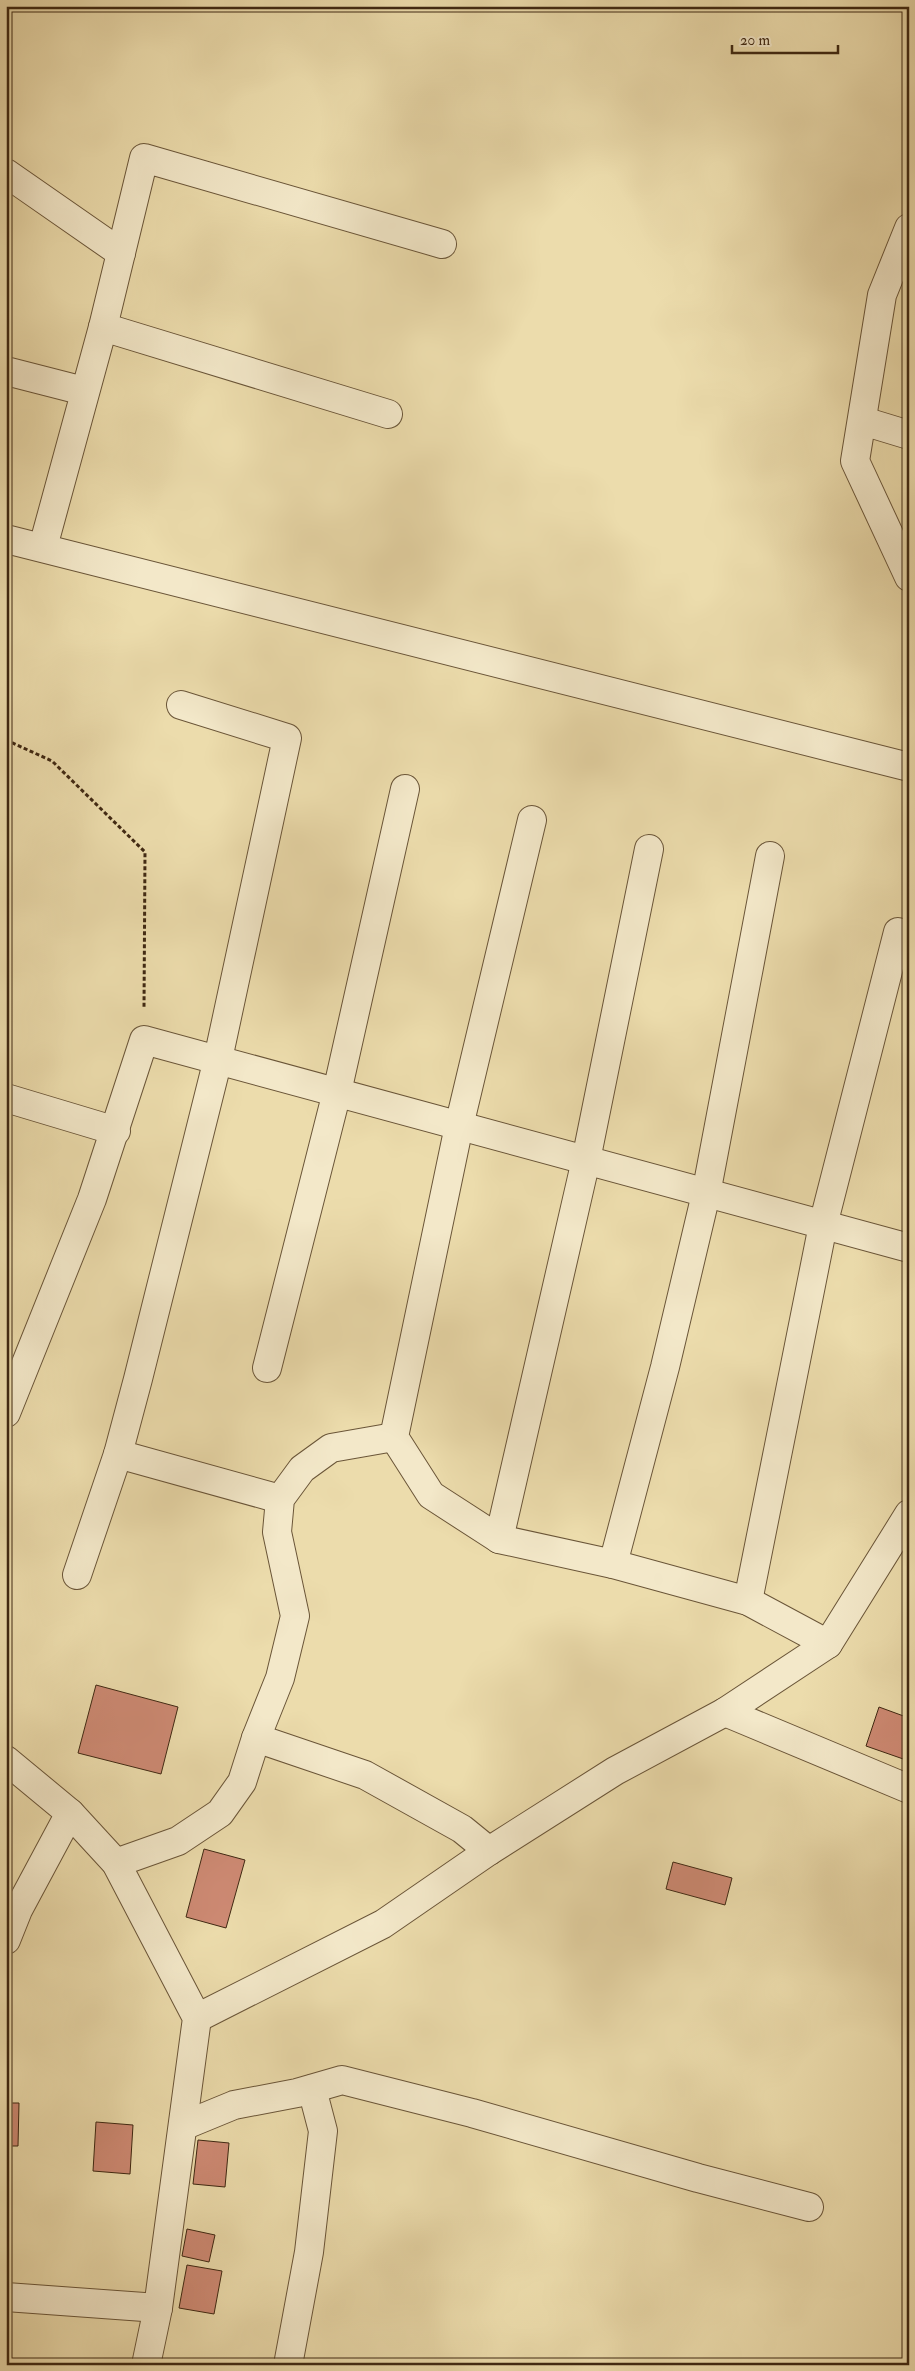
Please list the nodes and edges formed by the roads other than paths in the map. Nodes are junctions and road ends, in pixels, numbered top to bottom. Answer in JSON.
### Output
{"nodes":[{"id":1,"x":6,"y":173,"type":"edge"},
{"id":2,"x":909,"y":228,"type":"edge"},
{"id":3,"x":442,"y":244,"type":"dead end"},
{"id":4,"x":121,"y":253,"type":"junction"},
{"id":5,"x":103,"y":327,"type":"junction"},
{"id":6,"x":6,"y":371,"type":"edge"},
{"id":7,"x":84,"y":391,"type":"junction"},
{"id":8,"x":388,"y":414,"type":"dead end"},
{"id":9,"x":863,"y":421,"type":"junction"},
{"id":10,"x":909,"y":435,"type":"edge"},
{"id":11,"x":6,"y":539,"type":"edge"},
{"id":12,"x":43,"y":547,"type":"junction"},
{"id":13,"x":909,"y":577,"type":"edge"},
{"id":14,"x":181,"y":705,"type":"dead end"},
{"id":15,"x":909,"y":767,"type":"edge"},
{"id":16,"x":406,"y":789,"type":"dead end"},
{"id":17,"x":532,"y":820,"type":"dead end"},
{"id":18,"x":649,"y":849,"type":"dead end"},
{"id":19,"x":770,"y":856,"type":"dead end"},
{"id":20,"x":898,"y":932,"type":"dead end"},
{"id":21,"x":218,"y":1059,"type":"junction"},
{"id":22,"x":337,"y":1092,"type":"junction"},
{"id":23,"x":6,"y":1098,"type":"edge"},
{"id":24,"x":459,"y":1126,"type":"junction"},
{"id":25,"x":116,"y":1131,"type":"junction"},
{"id":26,"x":586,"y":1160,"type":"junction"},
{"id":27,"x":706,"y":1194,"type":"junction"},
{"id":28,"x":823,"y":1225,"type":"junction"},
{"id":29,"x":909,"y":1248,"type":"edge"},
{"id":30,"x":267,"y":1368,"type":"dead end"},
{"id":31,"x":6,"y":1413,"type":"edge"},
{"id":32,"x":394,"y":1437,"type":"junction"},
{"id":33,"x":118,"y":1454,"type":"junction"},
{"id":34,"x":280,"y":1499,"type":"junction"},
{"id":35,"x":909,"y":1514,"type":"edge"},
{"id":36,"x":499,"y":1539,"type":"junction"},
{"id":37,"x":613,"y":1564,"type":"junction"},
{"id":38,"x":76,"y":1575,"type":"dead end"},
{"id":39,"x":748,"y":1601,"type":"junction"},
{"id":40,"x":828,"y":1644,"type":"junction"},
{"id":41,"x":725,"y":1712,"type":"junction"},
{"id":42,"x":256,"y":1738,"type":"junction"},
{"id":43,"x":6,"y":1760,"type":"edge"},
{"id":44,"x":909,"y":1789,"type":"edge"},
{"id":45,"x":70,"y":1813,"type":"junction"},
{"id":46,"x":489,"y":1851,"type":"junction"},
{"id":47,"x":116,"y":1863,"type":"junction"},
{"id":48,"x":6,"y":1940,"type":"edge"},
{"id":49,"x":197,"y":2018,"type":"junction"},
{"id":50,"x":312,"y":2089,"type":"junction"},
{"id":51,"x":183,"y":2126,"type":"junction"},
{"id":52,"x":809,"y":2207,"type":"dead end"},
{"id":53,"x":6,"y":2297,"type":"edge"},
{"id":54,"x":158,"y":2308,"type":"junction"},
{"id":55,"x":146,"y":2365,"type":"edge"},
{"id":56,"x":288,"y":2365,"type":"edge"}],
"edges":[{"from":1,"to":4,"type":"street"},
{"from":2,"to":9,"type":"street"},
{"from":3,"to":4,"type":"street"},
{"from":4,"to":5,"type":"street"},
{"from":5,"to":7,"type":"street"},
{"from":5,"to":8,"type":"street"},
{"from":6,"to":7,"type":"street"},
{"from":7,"to":12,"type":"street"},
{"from":9,"to":10,"type":"street"},
{"from":9,"to":13,"type":"street"},
{"from":11,"to":12,"type":"street"},
{"from":12,"to":15,"type":"street"},
{"from":14,"to":21,"type":"street"},
{"from":16,"to":22,"type":"street"},
{"from":17,"to":24,"type":"street"},
{"from":18,"to":26,"type":"street"},
{"from":19,"to":27,"type":"street"},
{"from":20,"to":28,"type":"street"},
{"from":21,"to":22,"type":"street"},
{"from":21,"to":25,"type":"street"},
{"from":21,"to":33,"type":"street"},
{"from":22,"to":24,"type":"street"},
{"from":22,"to":30,"type":"street"},
{"from":23,"to":25,"type":"street"},
{"from":24,"to":26,"type":"street"},
{"from":24,"to":32,"type":"street"},
{"from":25,"to":31,"type":"street"},
{"from":26,"to":27,"type":"street"},
{"from":26,"to":36,"type":"street"},
{"from":27,"to":28,"type":"street"},
{"from":27,"to":37,"type":"street"},
{"from":28,"to":29,"type":"street"},
{"from":28,"to":39,"type":"street"},
{"from":32,"to":34,"type":"street"},
{"from":32,"to":36,"type":"street"},
{"from":33,"to":34,"type":"street"},
{"from":33,"to":38,"type":"street"},
{"from":34,"to":42,"type":"street"},
{"from":35,"to":40,"type":"street"},
{"from":36,"to":37,"type":"street"},
{"from":37,"to":39,"type":"street"},
{"from":39,"to":40,"type":"street"},
{"from":40,"to":41,"type":"street"},
{"from":41,"to":44,"type":"street"},
{"from":41,"to":46,"type":"street"},
{"from":42,"to":46,"type":"street"},
{"from":42,"to":47,"type":"street"},
{"from":43,"to":45,"type":"street"},
{"from":45,"to":47,"type":"street"},
{"from":45,"to":48,"type":"street"},
{"from":46,"to":49,"type":"street"},
{"from":47,"to":49,"type":"street"},
{"from":49,"to":51,"type":"street"},
{"from":50,"to":51,"type":"street"},
{"from":50,"to":52,"type":"street"},
{"from":50,"to":56,"type":"street"},
{"from":51,"to":54,"type":"street"},
{"from":53,"to":54,"type":"street"},
{"from":54,"to":55,"type":"street"}]}
